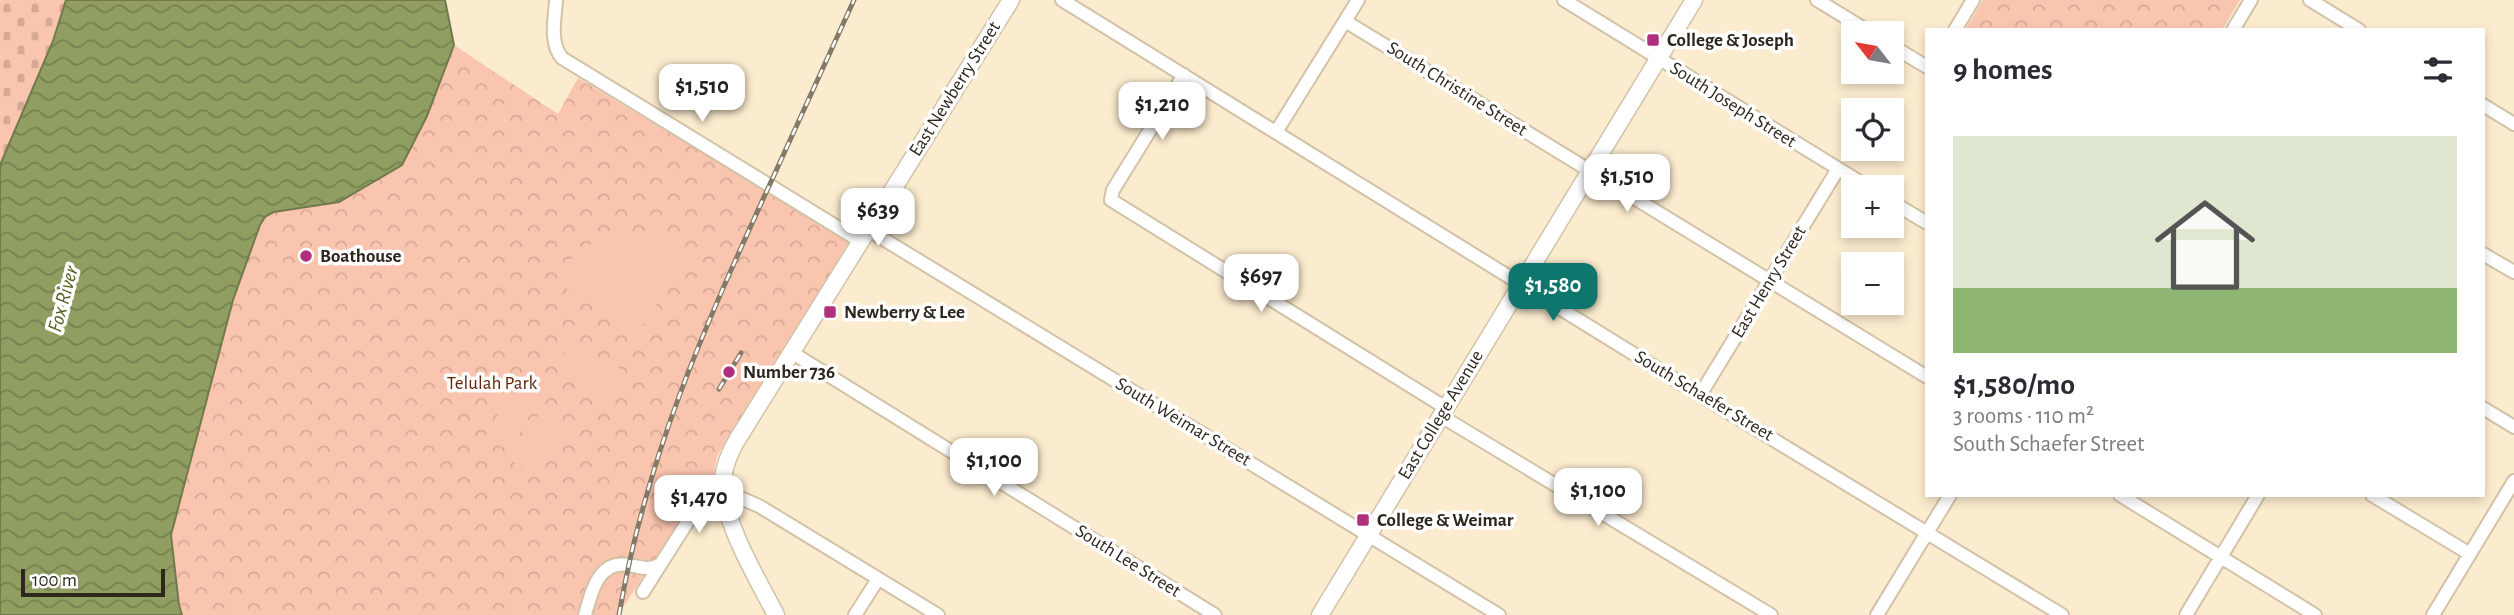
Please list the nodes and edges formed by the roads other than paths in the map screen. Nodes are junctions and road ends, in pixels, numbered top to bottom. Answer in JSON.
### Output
{"nodes":[{"id":1,"x":556,"y":0,"type":"edge"},
{"id":2,"x":1011,"y":0,"type":"edge"},
{"id":3,"x":1062,"y":0,"type":"edge"},
{"id":4,"x":1358,"y":0,"type":"edge"},
{"id":5,"x":1564,"y":0,"type":"edge"},
{"id":6,"x":1694,"y":0,"type":"edge"},
{"id":7,"x":1817,"y":0,"type":"edge"},
{"id":8,"x":1973,"y":0,"type":"edge"},
{"id":9,"x":2251,"y":0,"type":"edge"},
{"id":10,"x":2310,"y":0,"type":"edge"},
{"id":11,"x":1345,"y":21,"type":"junction"},
{"id":12,"x":1851,"y":21,"type":"edge"},
{"id":13,"x":1956,"y":28,"type":"edge"},
{"id":14,"x":2234,"y":28,"type":"edge"},
{"id":15,"x":2356,"y":28,"type":"edge"},
{"id":16,"x":1904,"y":53,"type":"edge"},
{"id":17,"x":1658,"y":58,"type":"junction"},
{"id":18,"x":1925,"y":66,"type":"edge"},
{"id":19,"x":1184,"y":75,"type":"junction"},
{"id":20,"x":2485,"y":106,"type":"edge"},
{"id":21,"x":2514,"y":124,"type":"edge"},
{"id":22,"x":1276,"y":132,"type":"junction"},
{"id":23,"x":1838,"y":169,"type":"junction"},
{"id":24,"x":1591,"y":171,"type":"junction"},
{"id":25,"x":1848,"y":175,"type":"edge"},
{"id":26,"x":1904,"y":209,"type":"edge"},
{"id":27,"x":1925,"y":222,"type":"edge"},
{"id":28,"x":864,"y":235,"type":"junction"},
{"id":29,"x":2485,"y":255,"type":"edge"},
{"id":30,"x":2514,"y":272,"type":"edge"},
{"id":31,"x":1770,"y":282,"type":"junction"},
{"id":32,"x":1522,"y":284,"type":"junction"},
{"id":33,"x":791,"y":352,"type":"junction"},
{"id":34,"x":1925,"y":376,"type":"edge"},
{"id":35,"x":1700,"y":395,"type":"junction"},
{"id":36,"x":2485,"y":409,"type":"edge"},
{"id":37,"x":1444,"y":412,"type":"junction"},
{"id":38,"x":2514,"y":427,"type":"edge"},
{"id":39,"x":2514,"y":481,"type":"edge"},
{"id":40,"x":724,"y":491,"type":"junction"},
{"id":41,"x":1949,"y":497,"type":"edge"},
{"id":42,"x":2123,"y":497,"type":"edge"},
{"id":43,"x":2257,"y":497,"type":"edge"},
{"id":44,"x":2375,"y":497,"type":"edge"},
{"id":45,"x":1928,"y":532,"type":"junction"},
{"id":46,"x":1368,"y":535,"type":"junction"},
{"id":47,"x":2470,"y":554,"type":"junction"},
{"id":48,"x":2220,"y":557,"type":"junction"},
{"id":49,"x":661,"y":564,"type":"junction"},
{"id":50,"x":878,"y":579,"type":"junction"},
{"id":51,"x":643,"y":592,"type":"dead end"},
{"id":52,"x":584,"y":615,"type":"edge"},
{"id":53,"x":776,"y":615,"type":"edge"},
{"id":54,"x":855,"y":615,"type":"edge"},
{"id":55,"x":938,"y":615,"type":"edge"},
{"id":56,"x":1215,"y":615,"type":"edge"},
{"id":57,"x":1320,"y":615,"type":"edge"},
{"id":58,"x":1499,"y":615,"type":"edge"},
{"id":59,"x":1771,"y":615,"type":"edge"},
{"id":60,"x":1877,"y":615,"type":"edge"},
{"id":61,"x":2062,"y":615,"type":"edge"},
{"id":62,"x":2186,"y":615,"type":"edge"},
{"id":63,"x":2315,"y":615,"type":"edge"},
{"id":64,"x":2433,"y":615,"type":"edge"}],
"edges":[{"from":1,"to":28,"type":"street","name":"South Weimar Street"},
{"from":2,"to":28,"type":"main road","name":"East Newberry Street"},
{"from":3,"to":19,"type":"street","name":"South Schaefer Street"},
{"from":4,"to":11,"type":"street"},
{"from":5,"to":17,"type":"street","name":"South Joseph Street"},
{"from":6,"to":17,"type":"main road","name":"East College Avenue"},
{"from":7,"to":12,"type":"street"},
{"from":8,"to":13,"type":"street"},
{"from":9,"to":14,"type":"street"},
{"from":10,"to":15,"type":"street"},
{"from":11,"to":22,"type":"street"},
{"from":11,"to":24,"type":"street","name":"South Christine Street"},
{"from":16,"to":18,"type":"street"},
{"from":17,"to":23,"type":"street","name":"South Joseph Street"},
{"from":17,"to":24,"type":"main road","name":"East College Avenue"},
{"from":19,"to":22,"type":"street","name":"South Schaefer Street"},
{"from":19,"to":37,"type":"street"},
{"from":20,"to":21,"type":"street"},
{"from":22,"to":32,"type":"street","name":"South Schaefer Street"},
{"from":23,"to":25,"type":"street","name":"South Joseph Street"},
{"from":23,"to":31,"type":"street","name":"East Henry Street"},
{"from":24,"to":31,"type":"street","name":"South Christine Street"},
{"from":24,"to":32,"type":"main road","name":"East College Avenue"},
{"from":26,"to":27,"type":"street"},
{"from":28,"to":33,"type":"main road","name":"East Newberry Street"},
{"from":28,"to":46,"type":"street","name":"South Weimar Street"},
{"from":29,"to":30,"type":"street"},
{"from":31,"to":34,"type":"street","name":"South Christine Street"},
{"from":31,"to":35,"type":"street","name":"East Henry Street"},
{"from":32,"to":35,"type":"street","name":"South Schaefer Street"},
{"from":32,"to":37,"type":"main road","name":"East College Avenue"},
{"from":33,"to":40,"type":"main road","name":"East Newberry Street"},
{"from":33,"to":56,"type":"street","name":"South Lee Street"},
{"from":35,"to":45,"type":"street","name":"South Schaefer Street"},
{"from":36,"to":38,"type":"street"},
{"from":37,"to":46,"type":"main road","name":"East College Avenue"},
{"from":37,"to":59,"type":"street"},
{"from":39,"to":47,"type":"street"},
{"from":40,"to":49,"type":"street"},
{"from":40,"to":50,"type":"street"},
{"from":40,"to":53,"type":"main road"},
{"from":41,"to":45,"type":"street"},
{"from":42,"to":48,"type":"street"},
{"from":43,"to":48,"type":"street"},
{"from":44,"to":47,"type":"street"},
{"from":45,"to":60,"type":"street"},
{"from":45,"to":61,"type":"street","name":"South Schaefer Street"},
{"from":46,"to":57,"type":"main road","name":"East College Avenue"},
{"from":46,"to":58,"type":"street","name":"South Weimar Street"},
{"from":47,"to":64,"type":"street"},
{"from":48,"to":62,"type":"street"},
{"from":48,"to":63,"type":"street"},
{"from":49,"to":51,"type":"street"},
{"from":49,"to":52,"type":"street"},
{"from":50,"to":54,"type":"street"},
{"from":50,"to":55,"type":"street"}]}
